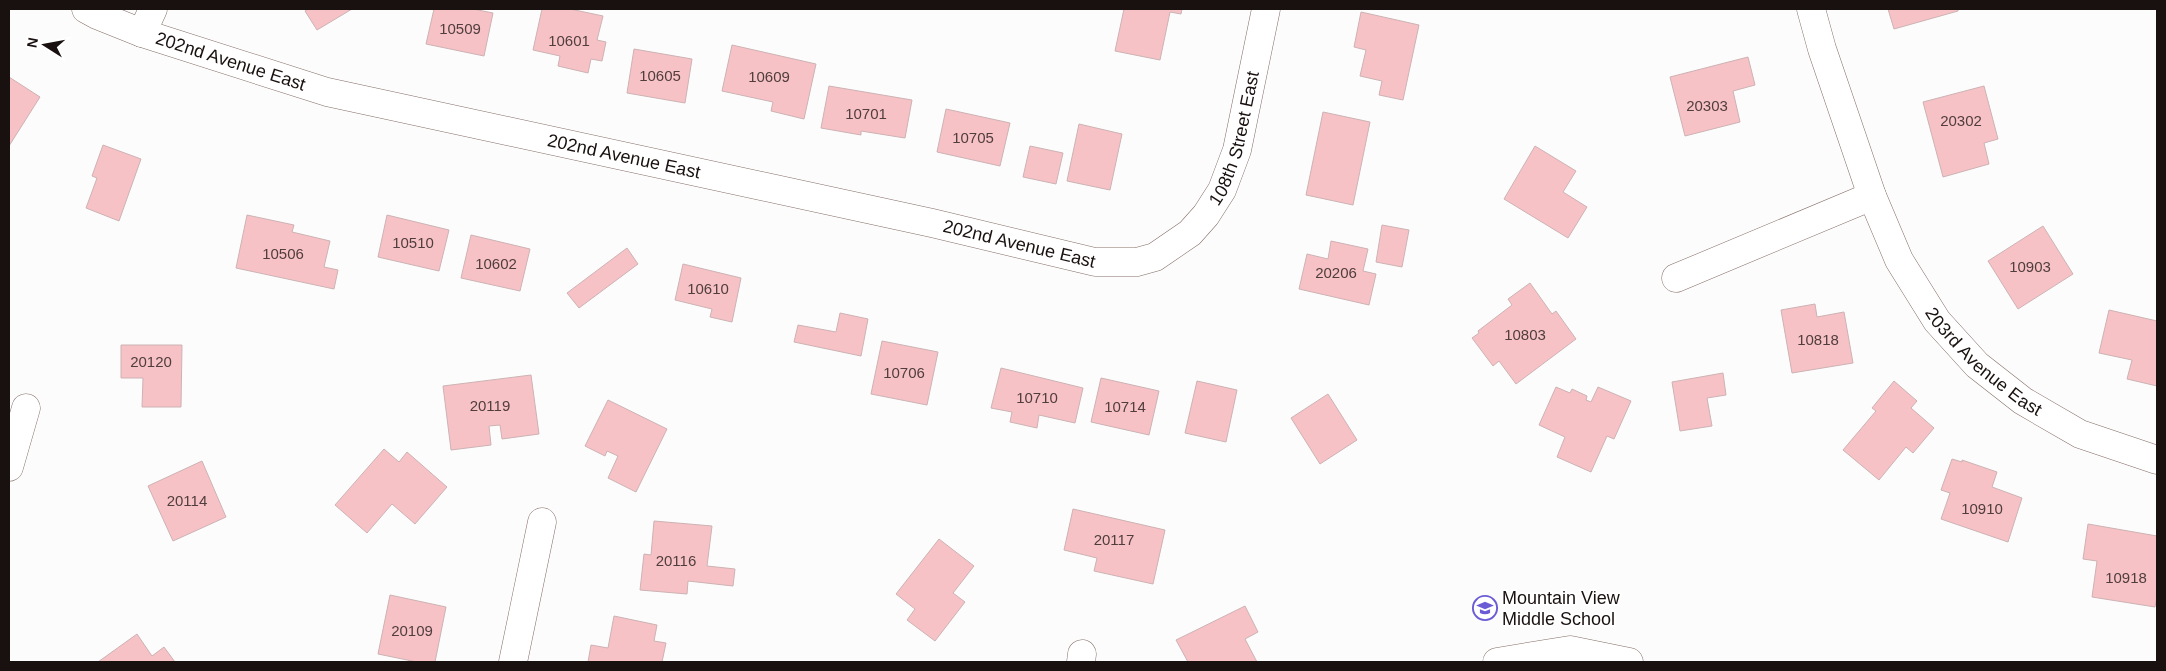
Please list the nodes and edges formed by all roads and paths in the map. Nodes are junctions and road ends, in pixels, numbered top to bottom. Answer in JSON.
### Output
{"nodes":[{"id":1,"x":86,"y":9,"type":"edge"},
{"id":2,"x":153,"y":9,"type":"edge"},
{"id":3,"x":1266,"y":9,"type":"edge"},
{"id":4,"x":1810,"y":9,"type":"edge"},
{"id":5,"x":142,"y":34,"type":"junction"},
{"id":6,"x":1872,"y":196,"type":"junction"},
{"id":7,"x":1168,"y":248,"type":"joint"},
{"id":8,"x":1676,"y":278,"type":"dead end"},
{"id":9,"x":26,"y":408,"type":"dead end"},
{"id":10,"x":2157,"y":460,"type":"edge"},
{"id":11,"x":9,"y":467,"type":"edge"},
{"id":12,"x":542,"y":522,"type":"dead end"},
{"id":13,"x":513,"y":662,"type":"edge"},
{"id":14,"x":1497,"y":662,"type":"edge"},
{"id":15,"x":1629,"y":662,"type":"edge"}],
"edges":[{"from":1,"to":5,"type":"street","name":"202nd Avenue East"},
{"from":2,"to":5,"type":"street"},
{"from":3,"to":7,"type":"street","name":"108th Street East"},
{"from":4,"to":6,"type":"street","name":"203rd Avenue East"},
{"from":5,"to":7,"type":"street","name":"202nd Avenue East"},
{"from":6,"to":8,"type":"street"},
{"from":6,"to":10,"type":"street","name":"203rd Avenue East"},
{"from":9,"to":11,"type":"street"},
{"from":12,"to":13,"type":"street"},
{"from":14,"to":15,"type":"street"}]}
